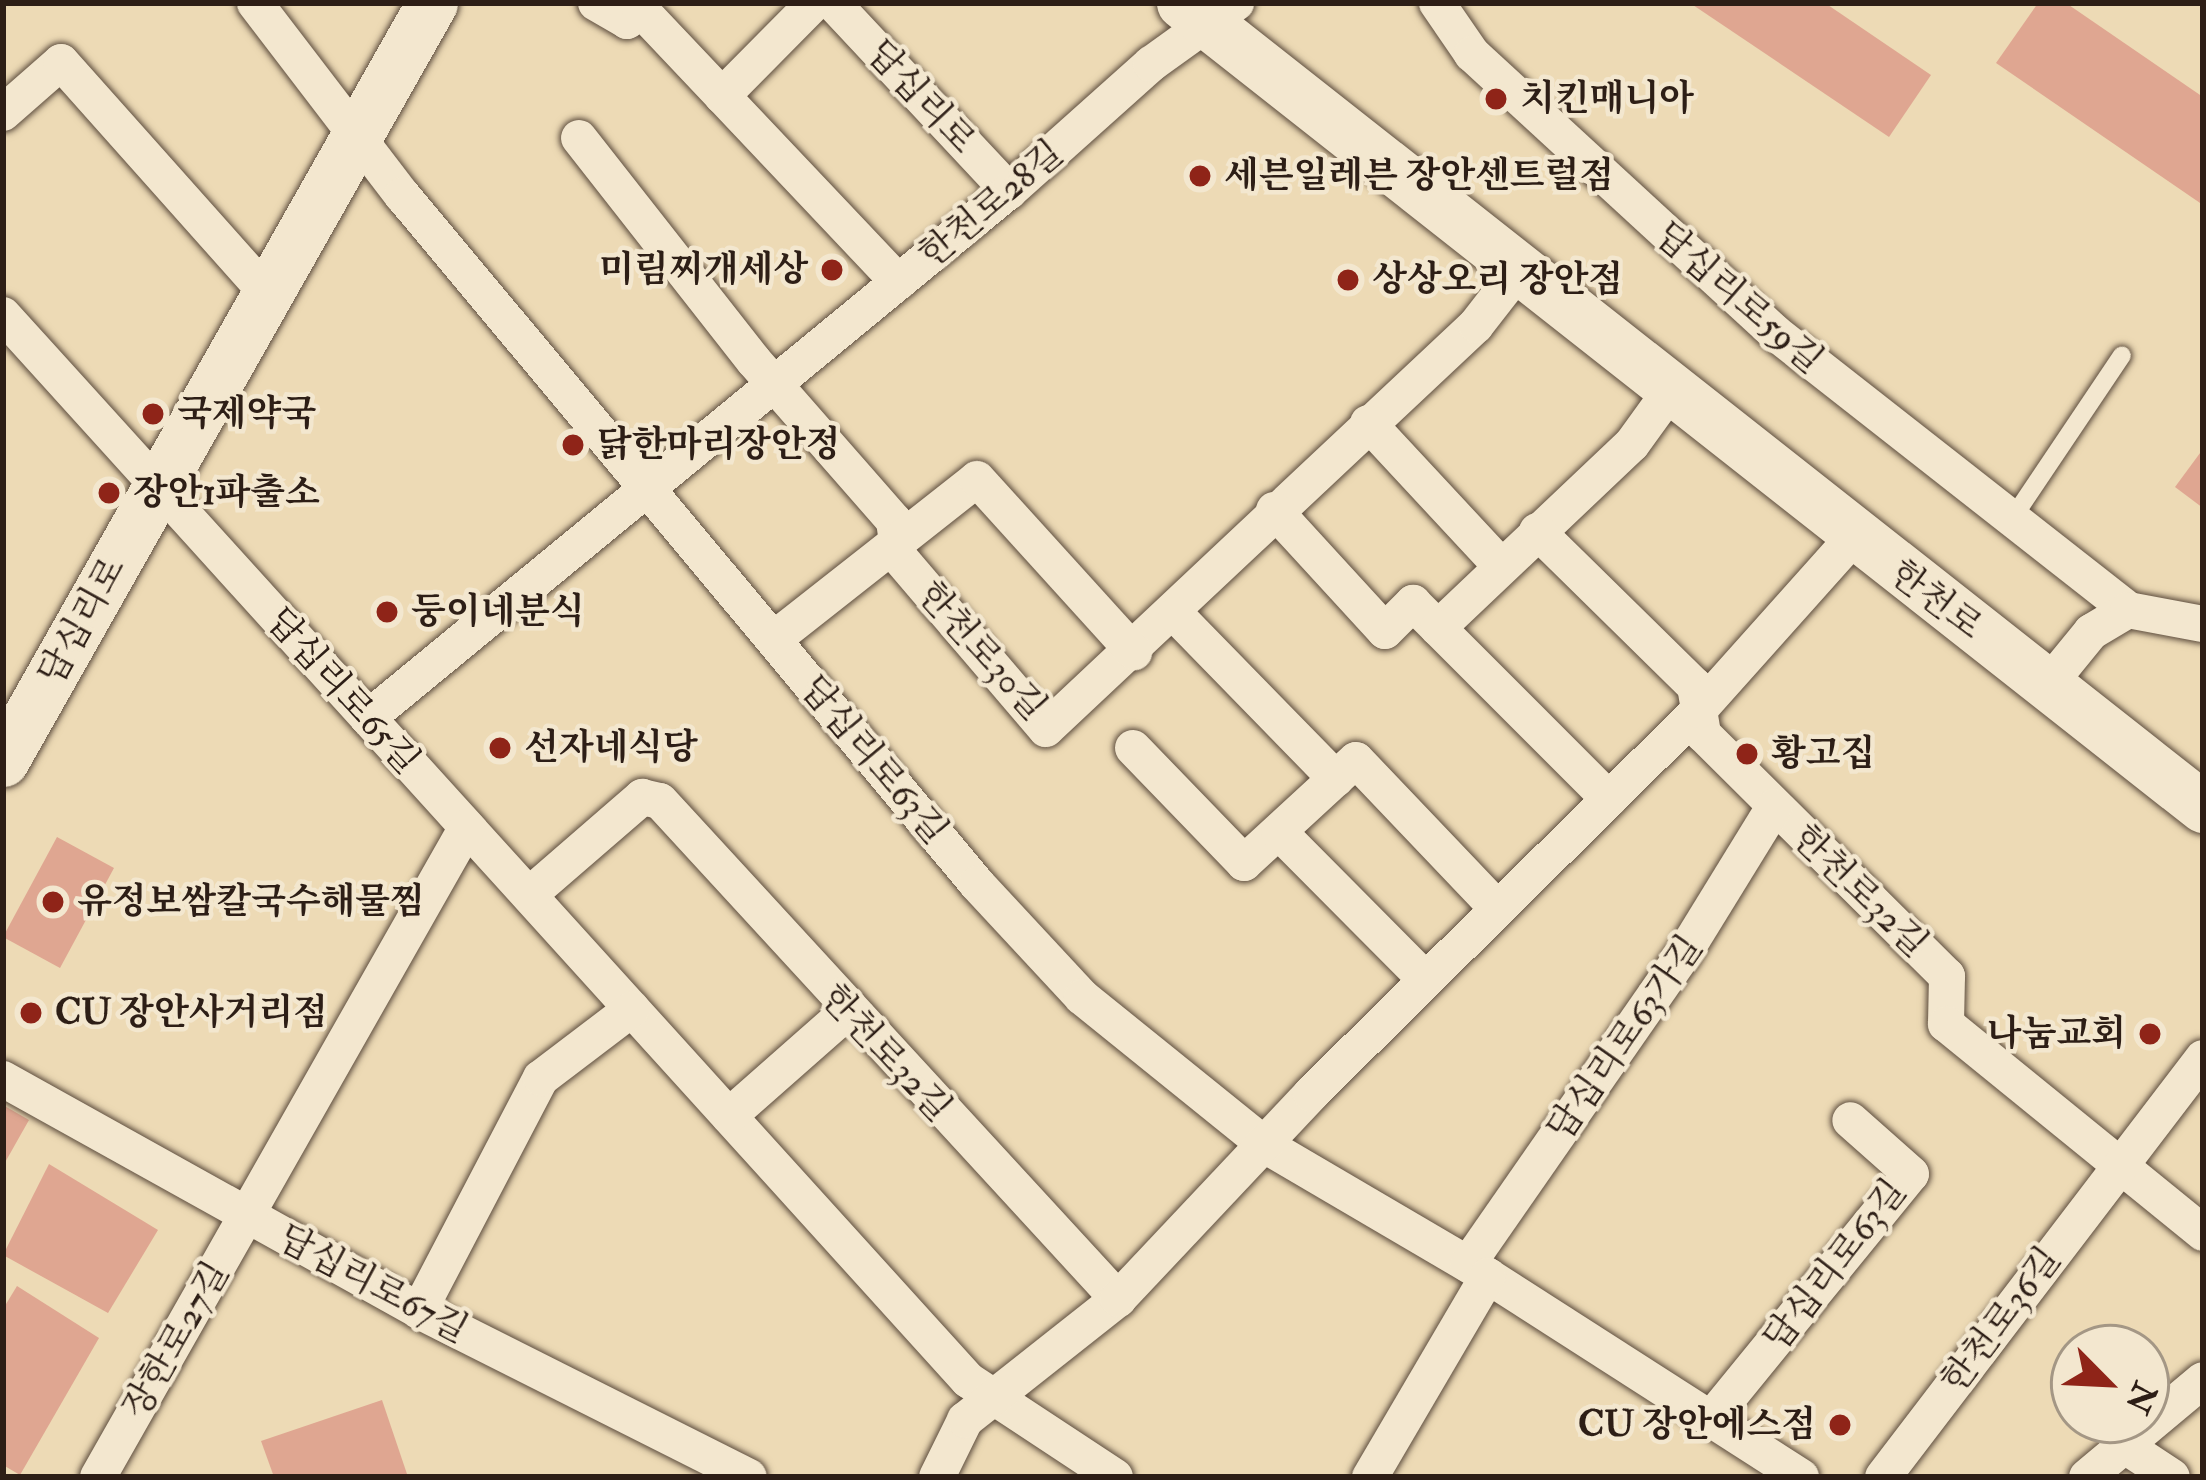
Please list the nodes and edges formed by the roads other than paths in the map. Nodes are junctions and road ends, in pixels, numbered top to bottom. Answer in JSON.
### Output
{"nodes":[{"id":1,"x":255,"y":3,"type":"edge"},
{"id":2,"x":432,"y":3,"type":"edge"},
{"id":3,"x":596,"y":3,"type":"edge"},
{"id":4,"x":814,"y":3,"type":"edge"},
{"id":5,"x":833,"y":3,"type":"edge"},
{"id":6,"x":1437,"y":3,"type":"edge"},
{"id":7,"x":1208,"y":11,"type":"edge"},
{"id":8,"x":722,"y":95,"type":"junction"},
{"id":9,"x":3,"y":113,"type":"edge"},
{"id":10,"x":356,"y":136,"type":"junction"},
{"id":11,"x":579,"y":138,"type":"dead end"},
{"id":12,"x":1009,"y":191,"type":"junction"},
{"id":13,"x":1518,"y":271,"type":"junction"},
{"id":14,"x":898,"y":282,"type":"junction"},
{"id":15,"x":266,"y":292,"type":"junction"},
{"id":16,"x":3,"y":315,"type":"edge"},
{"id":17,"x":2122,"y":355,"type":"dead end"},
{"id":18,"x":776,"y":381,"type":"junction"},
{"id":19,"x":1671,"y":390,"type":"junction"},
{"id":20,"x":1368,"y":424,"type":"junction"},
{"id":21,"x":647,"y":484,"type":"junction"},
{"id":22,"x":158,"y":487,"type":"junction"},
{"id":23,"x":1274,"y":510,"type":"junction"},
{"id":24,"x":2012,"y":519,"type":"junction"},
{"id":25,"x":1537,"y":531,"type":"junction"},
{"id":26,"x":1853,"y":538,"type":"junction"},
{"id":27,"x":897,"y":540,"type":"junction"},
{"id":28,"x":1501,"y":566,"type":"junction"},
{"id":29,"x":2128,"y":610,"type":"junction"},
{"id":30,"x":1176,"y":615,"type":"junction"},
{"id":31,"x":2203,"y":624,"type":"edge"},
{"id":32,"x":1438,"y":628,"type":"junction"},
{"id":33,"x":774,"y":639,"type":"junction"},
{"id":34,"x":1134,"y":652,"type":"junction"},
{"id":35,"x":2047,"y":686,"type":"junction"},
{"id":36,"x":1699,"y":710,"type":"junction"},
{"id":37,"x":368,"y":718,"type":"junction"},
{"id":38,"x":1133,"y":748,"type":"dead end"},
{"id":39,"x":3,"y":761,"type":"edge"},
{"id":40,"x":1346,"y":770,"type":"junction"},
{"id":41,"x":1609,"y":799,"type":"junction"},
{"id":42,"x":1774,"y":807,"type":"junction"},
{"id":43,"x":2203,"y":807,"type":"edge"},
{"id":44,"x":467,"y":827,"type":"junction"},
{"id":45,"x":1279,"y":832,"type":"junction"},
{"id":46,"x":529,"y":895,"type":"junction"},
{"id":47,"x":1496,"y":907,"type":"junction"},
{"id":48,"x":1425,"y":979,"type":"junction"},
{"id":49,"x":632,"y":1009,"type":"junction"},
{"id":50,"x":847,"y":1012,"type":"junction"},
{"id":51,"x":2203,"y":1059,"type":"edge"},
{"id":52,"x":3,"y":1079,"type":"edge"},
{"id":53,"x":729,"y":1115,"type":"junction"},
{"id":54,"x":1850,"y":1120,"type":"dead end"},
{"id":55,"x":1268,"y":1147,"type":"junction"},
{"id":56,"x":2119,"y":1162,"type":"junction"},
{"id":57,"x":248,"y":1216,"type":"junction"},
{"id":58,"x":2203,"y":1233,"type":"edge"},
{"id":59,"x":1478,"y":1270,"type":"junction"},
{"id":60,"x":1118,"y":1300,"type":"junction"},
{"id":61,"x":419,"y":1311,"type":"junction"},
{"id":62,"x":2203,"y":1380,"type":"edge"},
{"id":63,"x":994,"y":1399,"type":"junction"},
{"id":64,"x":1711,"y":1419,"type":"junction"},
{"id":65,"x":2125,"y":1446,"type":"junction"},
{"id":66,"x":98,"y":1477,"type":"edge"},
{"id":67,"x":749,"y":1477,"type":"edge"},
{"id":68,"x":938,"y":1477,"type":"edge"},
{"id":69,"x":1114,"y":1477,"type":"edge"},
{"id":70,"x":1370,"y":1477,"type":"edge"},
{"id":71,"x":1801,"y":1477,"type":"edge"},
{"id":72,"x":1883,"y":1477,"type":"edge"},
{"id":73,"x":2086,"y":1477,"type":"edge"},
{"id":74,"x":2172,"y":1477,"type":"edge"}],
"edges":[{"from":1,"to":10,"type":"street","name":"답십리로63길"},
{"from":2,"to":10,"type":"main road","name":"답십리로"},
{"from":3,"to":8,"type":"street"},
{"from":4,"to":8,"type":"street"},
{"from":5,"to":12,"type":"street","name":"답십리로"},
{"from":6,"to":24,"type":"street","name":"답십리로59길"},
{"from":7,"to":12,"type":"street","name":"한천로28길"},
{"from":7,"to":13,"type":"main road","name":"한천로"},
{"from":8,"to":14,"type":"street"},
{"from":9,"to":15,"type":"street"},
{"from":10,"to":15,"type":"main road","name":"답십리로"},
{"from":10,"to":21,"type":"street","name":"답십리로63길"},
{"from":11,"to":18,"type":"street"},
{"from":12,"to":14,"type":"street","name":"한천로28길"},
{"from":13,"to":19,"type":"main road","name":"한천로"},
{"from":13,"to":20,"type":"street","name":"한천로30길"},
{"from":14,"to":18,"type":"street","name":"한천로28길"},
{"from":15,"to":22,"type":"main road","name":"답십리로"},
{"from":16,"to":22,"type":"street","name":"답십리로65길"},
{"from":17,"to":24,"type":"lane"},
{"from":18,"to":21,"type":"street","name":"한천로28길"},
{"from":18,"to":27,"type":"street","name":"한천로30길"},
{"from":19,"to":25,"type":"street"},
{"from":19,"to":26,"type":"main road","name":"한천로"},
{"from":20,"to":23,"type":"street","name":"한천로30길"},
{"from":20,"to":28,"type":"street"},
{"from":21,"to":33,"type":"street","name":"답십리로63길"},
{"from":21,"to":37,"type":"street","name":"한천로28길"},
{"from":22,"to":37,"type":"street","name":"답십리로65길"},
{"from":22,"to":39,"type":"main road","name":"답십리로"},
{"from":23,"to":30,"type":"street","name":"한천로30길"},
{"from":23,"to":32,"type":"street"},
{"from":24,"to":29,"type":"street","name":"답십리로59길"},
{"from":25,"to":28,"type":"street"},
{"from":25,"to":36,"type":"street","name":"한천로32길"},
{"from":26,"to":35,"type":"main road","name":"한천로"},
{"from":26,"to":36,"type":"street"},
{"from":27,"to":33,"type":"street","name":"한천로30길"},
{"from":27,"to":34,"type":"street","name":"한천로30길"},
{"from":27,"to":34,"type":"street","name":"한천로30길"},
{"from":28,"to":32,"type":"street"},
{"from":29,"to":31,"type":"street"},
{"from":29,"to":35,"type":"street"},
{"from":30,"to":34,"type":"street","name":"한천로30길"},
{"from":30,"to":40,"type":"street"},
{"from":32,"to":41,"type":"street"},
{"from":33,"to":55,"type":"street","name":"답십리로63길"},
{"from":35,"to":43,"type":"main road","name":"한천로"},
{"from":36,"to":41,"type":"street"},
{"from":36,"to":42,"type":"street","name":"한천로32길"},
{"from":37,"to":44,"type":"street","name":"답십리로65길"},
{"from":38,"to":45,"type":"street"},
{"from":40,"to":45,"type":"street"},
{"from":40,"to":47,"type":"street"},
{"from":41,"to":47,"type":"street"},
{"from":42,"to":56,"type":"street","name":"한천로32길"},
{"from":42,"to":59,"type":"street","name":"답십리로63가길"},
{"from":44,"to":46,"type":"street","name":"답십리로65길"},
{"from":44,"to":57,"type":"street","name":"장한로27길"},
{"from":45,"to":48,"type":"street"},
{"from":46,"to":49,"type":"street","name":"답십리로65길"},
{"from":46,"to":50,"type":"street","name":"한천로32길"},
{"from":47,"to":48,"type":"street"},
{"from":48,"to":55,"type":"street"},
{"from":49,"to":53,"type":"street","name":"답십리로65길"},
{"from":49,"to":61,"type":"street"},
{"from":50,"to":53,"type":"street"},
{"from":50,"to":60,"type":"street","name":"한천로32길"},
{"from":51,"to":56,"type":"street","name":"한천로36길"},
{"from":52,"to":57,"type":"street","name":"답십리로67길"},
{"from":53,"to":63,"type":"street","name":"답십리로65길"},
{"from":54,"to":64,"type":"street","name":"답십리로63길"},
{"from":55,"to":59,"type":"street","name":"답십리로63길"},
{"from":55,"to":60,"type":"street"},
{"from":56,"to":58,"type":"street"},
{"from":56,"to":72,"type":"street","name":"한천로36길"},
{"from":57,"to":61,"type":"street","name":"답십리로67길"},
{"from":57,"to":66,"type":"street","name":"장한로27길"},
{"from":59,"to":64,"type":"street","name":"답십리로63길"},
{"from":59,"to":70,"type":"street"},
{"from":60,"to":63,"type":"street"},
{"from":61,"to":67,"type":"street","name":"답십리로67길"},
{"from":62,"to":65,"type":"street"},
{"from":63,"to":68,"type":"street"},
{"from":63,"to":69,"type":"street","name":"답십리로65길"},
{"from":64,"to":71,"type":"street","name":"답십리로63길"},
{"from":65,"to":73,"type":"street"},
{"from":65,"to":74,"type":"street"}]}
